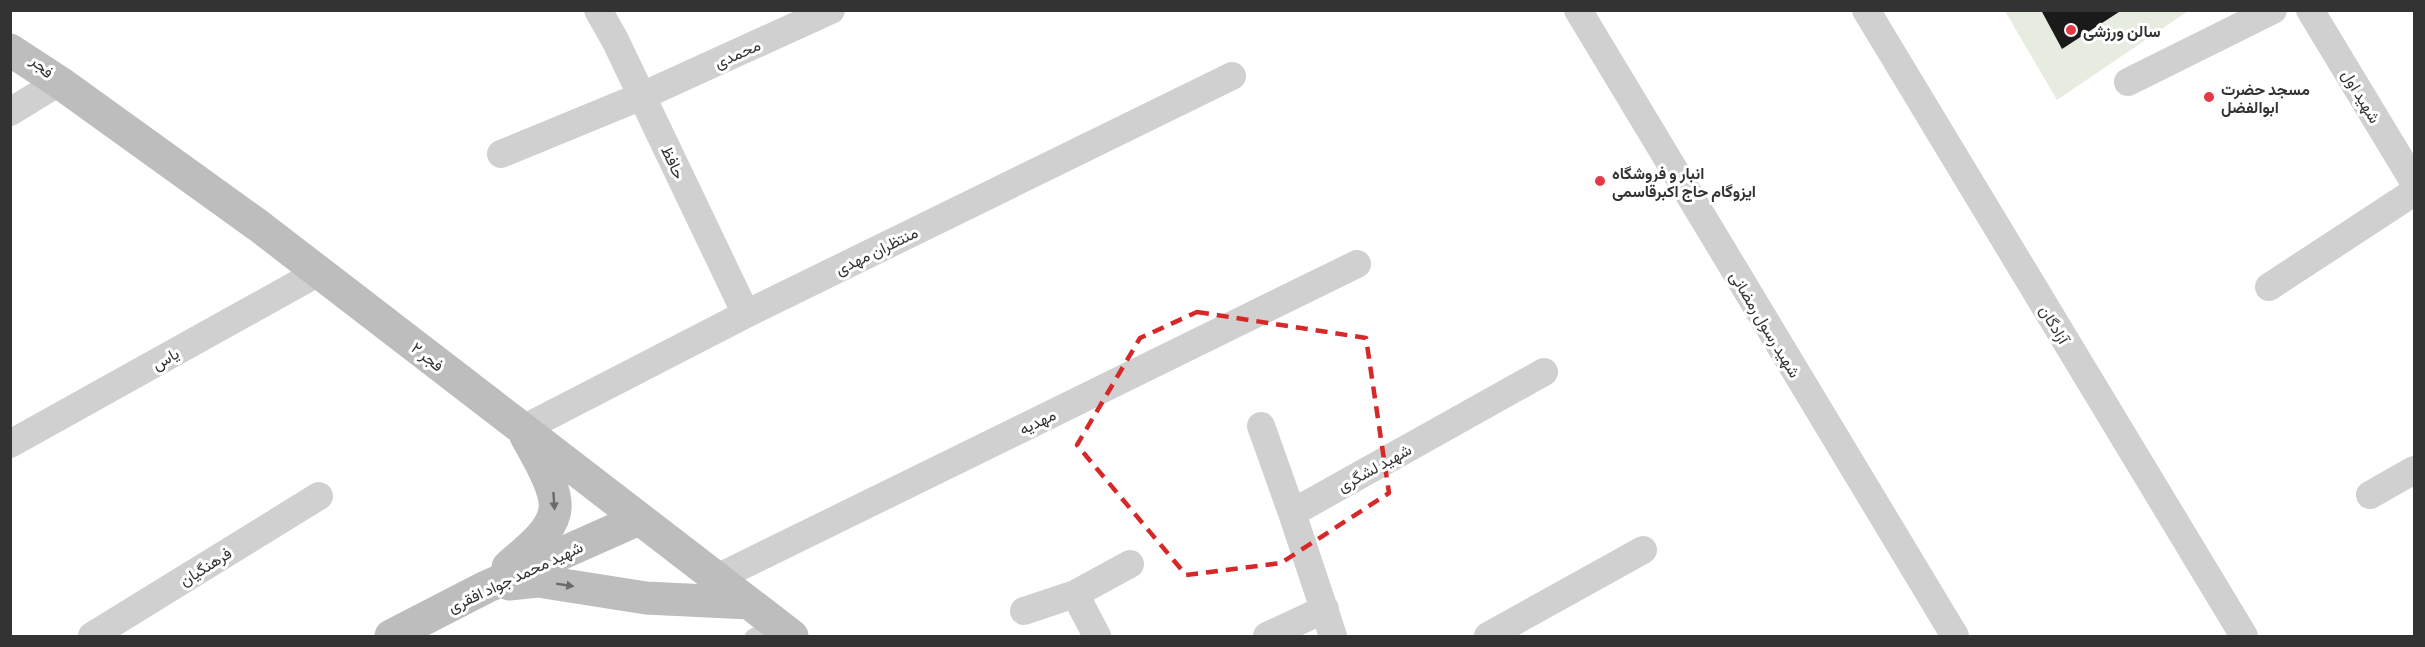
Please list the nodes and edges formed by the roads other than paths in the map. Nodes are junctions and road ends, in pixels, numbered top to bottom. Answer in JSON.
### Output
{"nodes":[{"id":1,"x":598,"y":10,"type":"edge"},
{"id":2,"x":831,"y":10,"type":"edge"},
{"id":3,"x":1578,"y":10,"type":"edge"},
{"id":4,"x":1866,"y":10,"type":"edge"},
{"id":5,"x":2272,"y":10,"type":"edge"},
{"id":6,"x":2310,"y":10,"type":"edge"},
{"id":7,"x":10,"y":35,"type":"edge"},
{"id":8,"x":10,"y":50,"type":"edge"},
{"id":9,"x":1232,"y":76,"type":"dead end"},
{"id":10,"x":59,"y":82,"type":"junction"},
{"id":11,"x":2128,"y":82,"type":"dead end"},
{"id":12,"x":642,"y":96,"type":"junction"},
{"id":13,"x":10,"y":112,"type":"edge"},
{"id":14,"x":501,"y":154,"type":"dead end"},
{"id":15,"x":2415,"y":182,"type":"edge"},
{"id":16,"x":2415,"y":192,"type":"edge"},
{"id":17,"x":1357,"y":264,"type":"dead end"},
{"id":18,"x":319,"y":272,"type":"junction"},
{"id":19,"x":2269,"y":287,"type":"dead end"},
{"id":20,"x":746,"y":314,"type":"junction"},
{"id":21,"x":1544,"y":372,"type":"dead end"},
{"id":22,"x":1261,"y":426,"type":"dead end"},
{"id":23,"x":523,"y":429,"type":"junction"},
{"id":24,"x":10,"y":444,"type":"edge"},
{"id":25,"x":2415,"y":470,"type":"edge"},
{"id":26,"x":2370,"y":495,"type":"dead end"},
{"id":27,"x":319,"y":496,"type":"dead end"},
{"id":28,"x":1292,"y":513,"type":"junction"},
{"id":29,"x":639,"y":519,"type":"junction"},
{"id":30,"x":1643,"y":549,"type":"dead end"},
{"id":31,"x":1130,"y":564,"type":"dead end"},
{"id":32,"x":717,"y":579,"type":"junction"},
{"id":33,"x":486,"y":587,"type":"junction"},
{"id":34,"x":1075,"y":594,"type":"junction"},
{"id":35,"x":749,"y":603,"type":"junction"},
{"id":36,"x":1325,"y":609,"type":"junction"},
{"id":37,"x":1024,"y":611,"type":"dead end"},
{"id":38,"x":773,"y":632,"type":"edge"},
{"id":39,"x":92,"y":636,"type":"edge"},
{"id":40,"x":391,"y":636,"type":"edge"},
{"id":41,"x":1097,"y":636,"type":"edge"},
{"id":42,"x":1267,"y":636,"type":"edge"},
{"id":43,"x":1333,"y":636,"type":"edge"},
{"id":44,"x":1488,"y":636,"type":"edge"},
{"id":45,"x":1955,"y":636,"type":"edge"},
{"id":46,"x":2244,"y":636,"type":"edge"}],
"edges":[{"from":1,"to":12,"type":"street","name":"حافظ"},
{"from":2,"to":12,"type":"street","name":"محمدی"},
{"from":3,"to":45,"type":"street","name":"شهید رسول رمضانی"},
{"from":4,"to":46,"type":"street","name":"آزادگان"},
{"from":5,"to":11,"type":"street"},
{"from":6,"to":15,"type":"street","name":"شهید اول"},
{"from":7,"to":10,"type":"street","name":"فجر"},
{"from":8,"to":10,"type":"street","name":"فجر"},
{"from":9,"to":20,"type":"street","name":"منتظران مهدی"},
{"from":10,"to":13,"type":"street"},
{"from":10,"to":18,"type":"street","name":"فجر ۲"},
{"from":12,"to":14,"type":"street","name":"محمدی"},
{"from":12,"to":20,"type":"street","name":"حافظ"},
{"from":16,"to":19,"type":"street"},
{"from":17,"to":32,"type":"street","name":"مهدیه"},
{"from":18,"to":23,"type":"street","name":"فجر ۲"},
{"from":18,"to":24,"type":"street","name":"یاس"},
{"from":20,"to":23,"type":"street","name":"منتظران مهدی"},
{"from":21,"to":28,"type":"street","name":"شهید لشگری"},
{"from":22,"to":28,"type":"street"},
{"from":23,"to":29,"type":"street","name":"فجر ۲"},
{"from":23,"to":33,"type":"street","one_way":true},
{"from":25,"to":26,"type":"street"},
{"from":27,"to":39,"type":"street","name":"فرهنگیان"},
{"from":28,"to":36,"type":"street"},
{"from":29,"to":32,"type":"street","name":"فجر ۲"},
{"from":29,"to":33,"type":"street","name":"شهید محمد جواد افقری"},
{"from":30,"to":44,"type":"street"},
{"from":31,"to":34,"type":"street"},
{"from":32,"to":35,"type":"street","name":"فجر ۲"},
{"from":33,"to":35,"type":"street","one_way":true},
{"from":33,"to":40,"type":"street","name":"شهید محمد جواد افقری"},
{"from":34,"to":37,"type":"street"},
{"from":34,"to":41,"type":"street"},
{"from":35,"to":38,"type":"street","name":"فجر ۲"},
{"from":36,"to":42,"type":"street"},
{"from":36,"to":43,"type":"street"}]}
